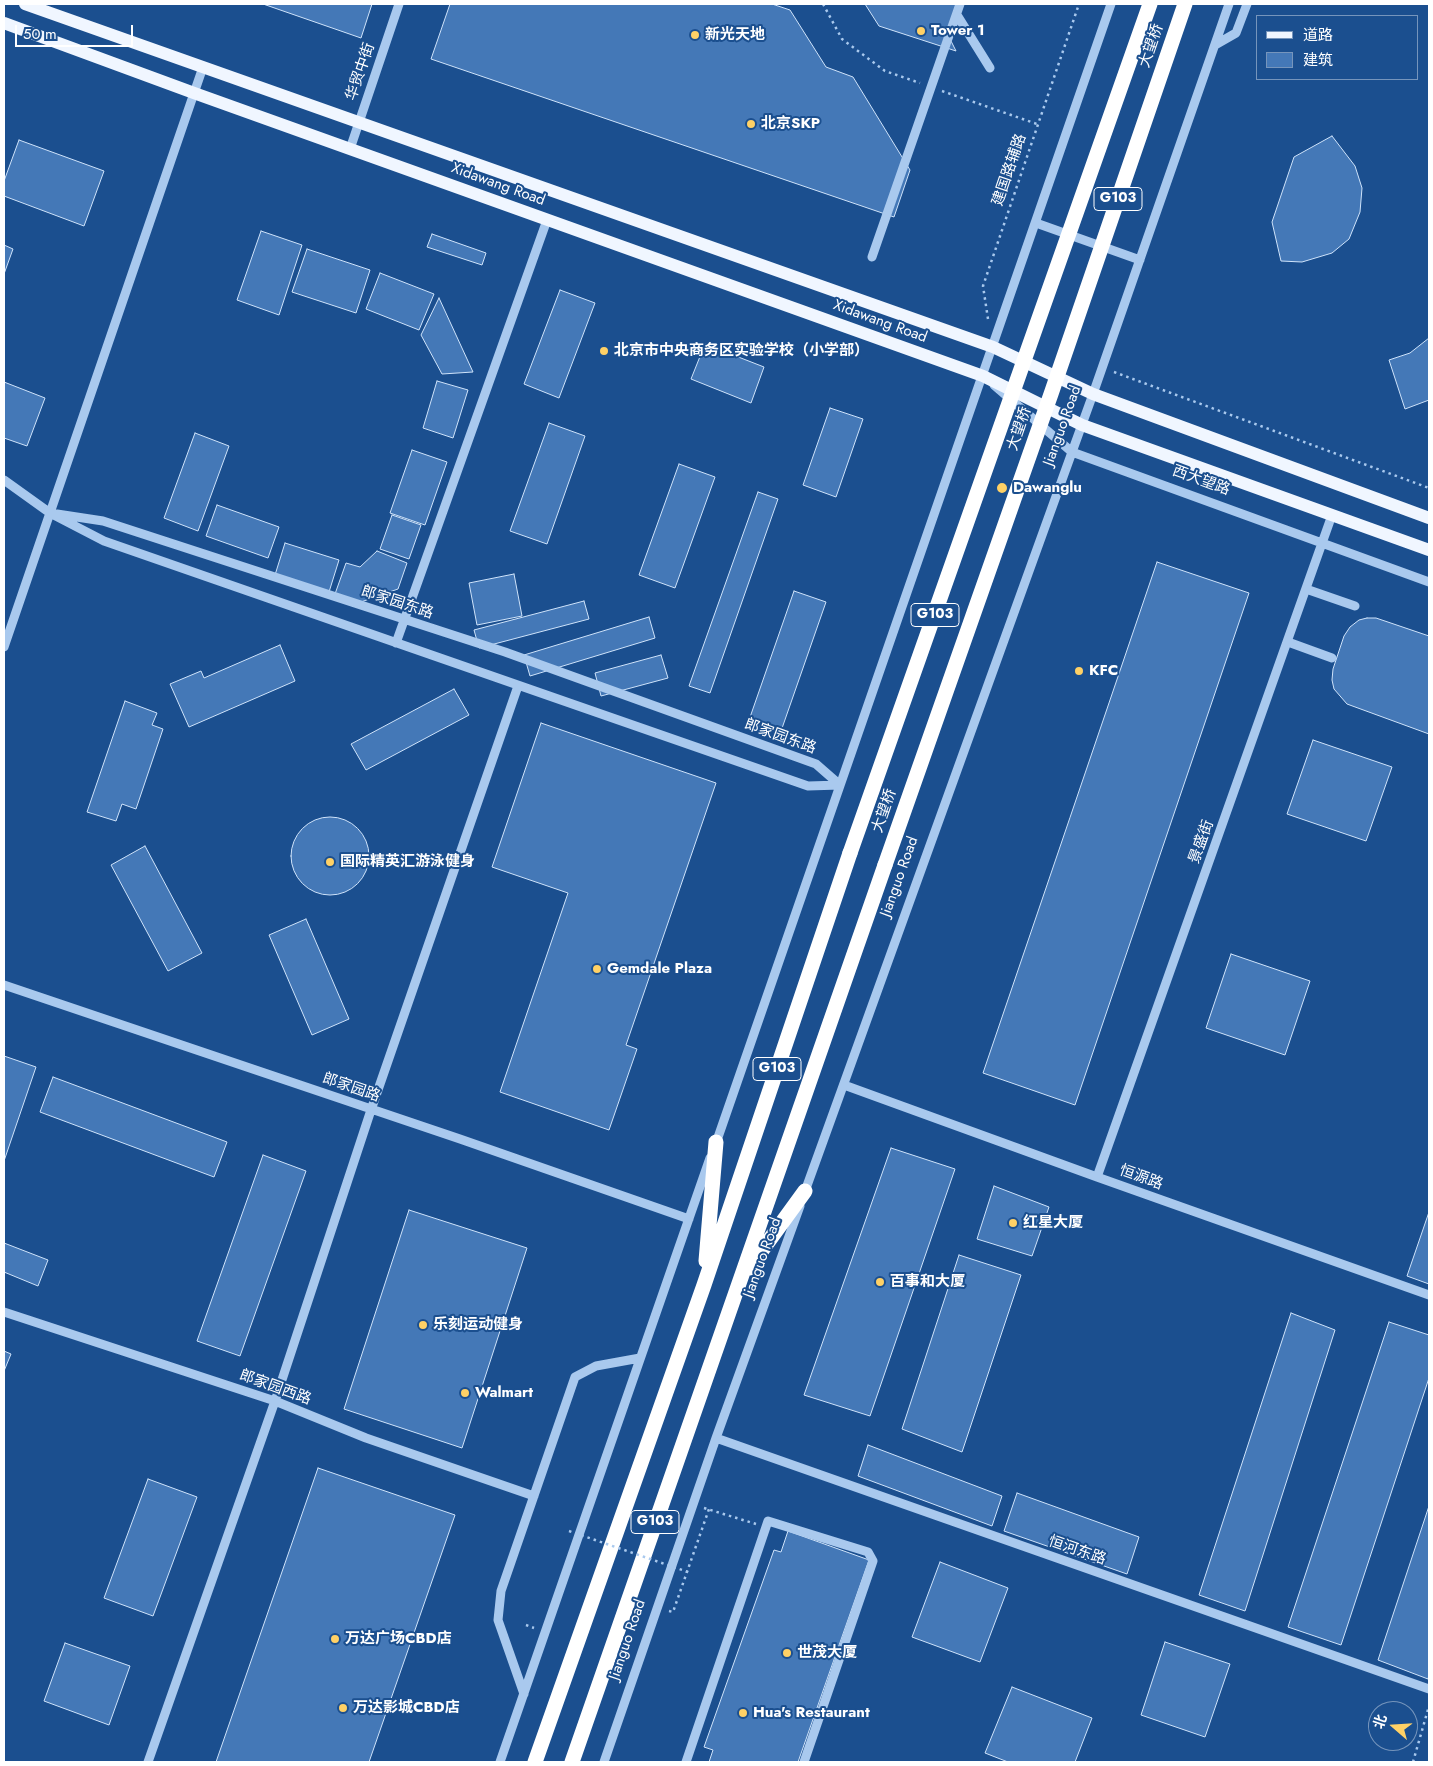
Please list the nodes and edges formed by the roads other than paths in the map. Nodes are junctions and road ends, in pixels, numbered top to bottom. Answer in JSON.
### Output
{"nodes":[{"id":1,"x":25,"y":4,"type":"edge"},
{"id":2,"x":399,"y":4,"type":"edge"},
{"id":3,"x":960,"y":4,"type":"edge"},
{"id":4,"x":1111,"y":4,"type":"edge"},
{"id":5,"x":1150,"y":4,"type":"edge"},
{"id":6,"x":1185,"y":4,"type":"edge"},
{"id":7,"x":1229,"y":4,"type":"edge"},
{"id":8,"x":1247,"y":4,"type":"edge"},
{"id":9,"x":957,"y":15,"type":"junction"},
{"id":10,"x":4,"y":23,"type":"edge"},
{"id":11,"x":1215,"y":45,"type":"junction"},
{"id":12,"x":203,"y":67,"type":"junction"},
{"id":13,"x":990,"y":68,"type":"dead end"},
{"id":14,"x":194,"y":93,"type":"junction"},
{"id":15,"x":358,"y":122,"type":"junction"},
{"id":16,"x":350,"y":149,"type":"junction"},
{"id":17,"x":547,"y":220,"type":"junction"},
{"id":18,"x":1036,"y":223,"type":"junction"},
{"id":19,"x":872,"y":257,"type":"dead end"},
{"id":20,"x":1140,"y":260,"type":"junction"},
{"id":21,"x":993,"y":347,"type":"junction"},
{"id":22,"x":982,"y":376,"type":"junction"},
{"id":23,"x":1093,"y":394,"type":"junction"},
{"id":24,"x":1082,"y":425,"type":"junction"},
{"id":25,"x":1072,"y":452,"type":"junction"},
{"id":26,"x":4,"y":480,"type":"edge"},
{"id":27,"x":50,"y":513,"type":"junction"},
{"id":28,"x":1332,"y":515,"type":"junction"},
{"id":29,"x":1429,"y":518,"type":"edge"},
{"id":30,"x":1323,"y":542,"type":"junction"},
{"id":31,"x":1429,"y":550,"type":"edge"},
{"id":32,"x":1429,"y":582,"type":"edge"},
{"id":33,"x":1306,"y":588,"type":"junction"},
{"id":34,"x":1355,"y":606,"type":"dead end"},
{"id":35,"x":405,"y":620,"type":"junction"},
{"id":36,"x":1288,"y":642,"type":"junction"},
{"id":37,"x":396,"y":643,"type":"junction"},
{"id":38,"x":4,"y":647,"type":"edge"},
{"id":39,"x":1332,"y":658,"type":"dead end"},
{"id":40,"x":518,"y":686,"type":"junction"},
{"id":41,"x":840,"y":786,"type":"junction"},
{"id":42,"x":885,"y":865,"type":"joint"},
{"id":43,"x":4,"y":985,"type":"edge"},
{"id":44,"x":844,"y":1084,"type":"junction"},
{"id":45,"x":371,"y":1110,"type":"junction"},
{"id":46,"x":716,"y":1142,"type":"junction"},
{"id":47,"x":1097,"y":1177,"type":"junction"},
{"id":48,"x":805,"y":1191,"type":"junction"},
{"id":49,"x":689,"y":1219,"type":"junction"},
{"id":50,"x":739,"y":1282,"type":"junction"},
{"id":51,"x":704,"y":1285,"type":"junction"},
{"id":52,"x":1429,"y":1295,"type":"edge"},
{"id":53,"x":4,"y":1312,"type":"edge"},
{"id":54,"x":640,"y":1358,"type":"junction"},
{"id":55,"x":275,"y":1401,"type":"junction"},
{"id":56,"x":716,"y":1438,"type":"junction"},
{"id":57,"x":534,"y":1496,"type":"junction"},
{"id":58,"x":1429,"y":1689,"type":"edge"},
{"id":59,"x":524,"y":1694,"type":"junction"},
{"id":60,"x":148,"y":1762,"type":"edge"},
{"id":61,"x":500,"y":1762,"type":"edge"},
{"id":62,"x":535,"y":1762,"type":"edge"},
{"id":63,"x":572,"y":1762,"type":"edge"},
{"id":64,"x":604,"y":1762,"type":"edge"},
{"id":65,"x":686,"y":1762,"type":"edge"},
{"id":66,"x":804,"y":1762,"type":"edge"}],
"edges":[{"from":1,"to":12,"type":"main road","name":"Xidawang Road"},
{"from":2,"to":15,"type":"street","name":"华贸中街"},
{"from":3,"to":9,"type":"street"},
{"from":4,"to":18,"type":"street"},
{"from":5,"to":51,"type":"highway","name":"大望桥","number":"G103","bridge":true},
{"from":6,"to":42,"type":"highway","name":"大望桥","number":"G103","bridge":true},
{"from":7,"to":11,"type":"street","name":"Jianguo Road"},
{"from":8,"to":11,"type":"street"},
{"from":9,"to":13,"type":"street"},
{"from":9,"to":19,"type":"street"},
{"from":10,"to":14,"type":"main road","name":"Xidawang Road"},
{"from":11,"to":20,"type":"street","name":"Jianguo Road"},
{"from":12,"to":14,"type":"street"},
{"from":12,"to":15,"type":"main road","name":"Xidawang Road"},
{"from":14,"to":16,"type":"main road","name":"Xidawang Road"},
{"from":14,"to":27,"type":"street"},
{"from":15,"to":16,"type":"street","name":"华贸中街"},
{"from":15,"to":21,"type":"main road","name":"Xidawang Road"},
{"from":16,"to":17,"type":"main road","name":"Xidawang Road"},
{"from":17,"to":22,"type":"main road","name":"Xidawang Road"},
{"from":17,"to":35,"type":"street"},
{"from":18,"to":20,"type":"street"},
{"from":18,"to":21,"type":"street"},
{"from":20,"to":23,"type":"street","name":"Jianguo Road"},
{"from":21,"to":22,"type":"street"},
{"from":21,"to":23,"type":"main road","name":"Xidawang Road"},
{"from":22,"to":24,"type":"main road","name":"Xidawang Road"},
{"from":22,"to":25,"type":"street","name":"西大望路"},
{"from":22,"to":41,"type":"street"},
{"from":23,"to":24,"type":"street","name":"Jianguo Road"},
{"from":23,"to":29,"type":"main road"},
{"from":24,"to":25,"type":"street","name":"Jianguo Road"},
{"from":24,"to":28,"type":"main road","name":"西大望路"},
{"from":25,"to":30,"type":"street","name":"西大望路"},
{"from":25,"to":44,"type":"street","name":"Jianguo Road"},
{"from":26,"to":27,"type":"street","name":"郎家园东路"},
{"from":27,"to":35,"type":"street","name":"郎家园东路"},
{"from":27,"to":37,"type":"street","name":"郎家园东路"},
{"from":27,"to":38,"type":"street"},
{"from":28,"to":30,"type":"street","name":"景盛街"},
{"from":28,"to":31,"type":"main road","name":"西大望路"},
{"from":30,"to":32,"type":"street","name":"西大望路"},
{"from":30,"to":33,"type":"street","name":"景盛街"},
{"from":33,"to":34,"type":"street"},
{"from":33,"to":36,"type":"street","name":"景盛街"},
{"from":35,"to":37,"type":"street"},
{"from":35,"to":41,"type":"street","name":"郎家园东路"},
{"from":36,"to":39,"type":"street"},
{"from":36,"to":47,"type":"street","name":"景盛街"},
{"from":37,"to":40,"type":"street","name":"郎家园东路"},
{"from":40,"to":41,"type":"street","name":"郎家园东路"},
{"from":40,"to":45,"type":"street"},
{"from":41,"to":46,"type":"street"},
{"from":42,"to":50,"type":"highway","name":"Jianguo Road","number":"G103"},
{"from":43,"to":45,"type":"street","name":"郎家园路"},
{"from":44,"to":47,"type":"street","name":"恒源路"},
{"from":44,"to":48,"type":"street","name":"Jianguo Road"},
{"from":45,"to":49,"type":"street","name":"郎家园路"},
{"from":45,"to":55,"type":"street"},
{"from":46,"to":49,"type":"street"},
{"from":46,"to":51,"type":"highway"},
{"from":47,"to":52,"type":"street","name":"恒源路"},
{"from":48,"to":50,"type":"highway"},
{"from":48,"to":56,"type":"street","name":"Jianguo Road"},
{"from":49,"to":54,"type":"street"},
{"from":50,"to":63,"type":"highway","name":"Jianguo Road","number":"G103"},
{"from":51,"to":62,"type":"highway","number":"G103"},
{"from":53,"to":55,"type":"street","name":"郎家园西路"},
{"from":54,"to":57,"type":"street"},
{"from":54,"to":59,"type":"street"},
{"from":55,"to":57,"type":"street","name":"郎家园西路"},
{"from":55,"to":60,"type":"street"},
{"from":56,"to":58,"type":"street","name":"恒河东路"},
{"from":56,"to":64,"type":"street","name":"Jianguo Road"},
{"from":57,"to":59,"type":"street"},
{"from":59,"to":61,"type":"street"},
{"from":65,"to":66,"type":"street"}]}
